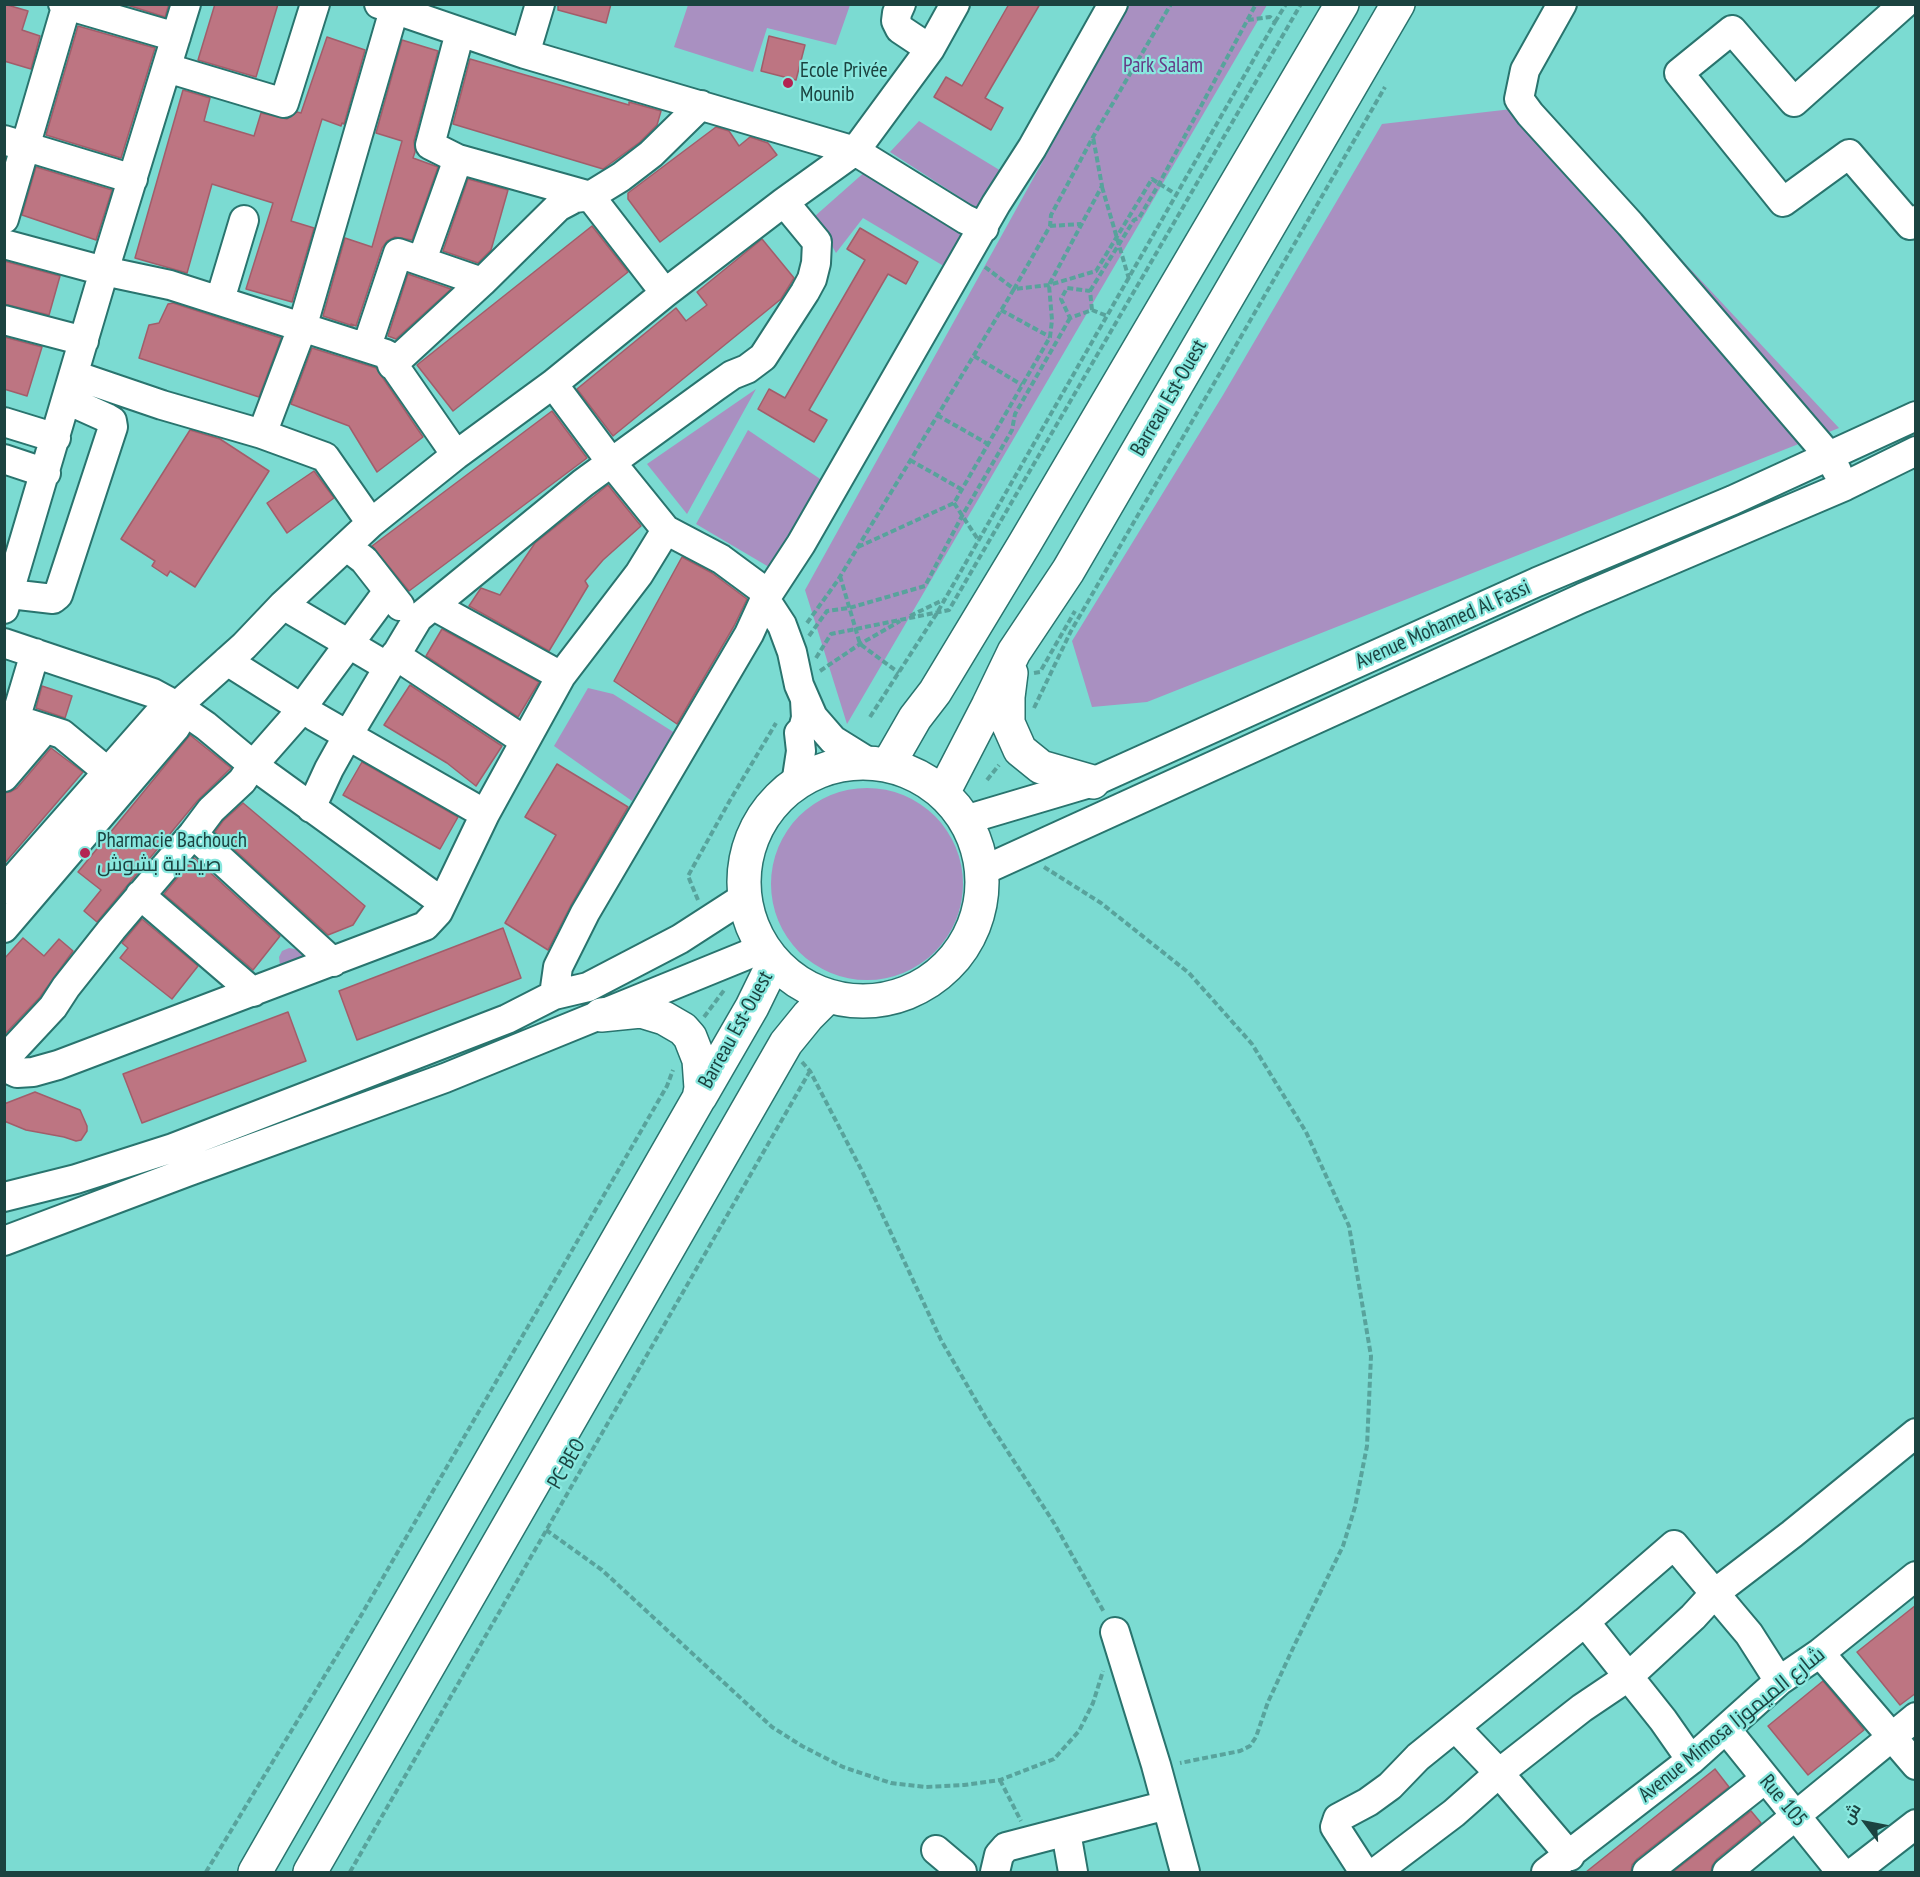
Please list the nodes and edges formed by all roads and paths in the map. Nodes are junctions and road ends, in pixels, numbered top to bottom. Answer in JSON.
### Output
{"nodes":[{"id":1,"x":186,"y":4,"type":"edge"},
{"id":2,"x":315,"y":4,"type":"edge"},
{"id":3,"x":540,"y":4,"type":"edge"},
{"id":4,"x":901,"y":4,"type":"edge"},
{"id":5,"x":955,"y":4,"type":"edge"},
{"id":6,"x":1113,"y":4,"type":"edge"},
{"id":7,"x":1171,"y":4,"type":"edge"},
{"id":8,"x":1257,"y":4,"type":"edge"},
{"id":9,"x":1286,"y":4,"type":"edge"},
{"id":10,"x":1301,"y":4,"type":"edge"},
{"id":11,"x":1342,"y":4,"type":"edge"},
{"id":12,"x":1398,"y":4,"type":"edge"},
{"id":13,"x":1562,"y":4,"type":"edge"},
{"id":14,"x":1904,"y":4,"type":"edge"},
{"id":15,"x":65,"y":5,"type":"edge"},
{"id":16,"x":386,"y":7,"type":"edge"},
{"id":17,"x":1248,"y":20,"type":"junction"},
{"id":18,"x":1275,"y":22,"type":"junction"},
{"id":19,"x":460,"y":32,"type":"junction"},
{"id":20,"x":176,"y":37,"type":"junction"},
{"id":21,"x":930,"y":49,"type":"junction"},
{"id":22,"x":525,"y":54,"type":"junction"},
{"id":23,"x":167,"y":68,"type":"junction"},
{"id":24,"x":1385,"y":87,"type":"dead end"},
{"id":25,"x":701,"y":105,"type":"junction"},
{"id":26,"x":1093,"y":137,"type":"junction"},
{"id":27,"x":15,"y":144,"type":"edge"},
{"id":28,"x":855,"y":151,"type":"junction"},
{"id":29,"x":458,"y":159,"type":"junction"},
{"id":30,"x":132,"y":179,"type":"junction"},
{"id":31,"x":1159,"y":184,"type":"junction"},
{"id":32,"x":1102,"y":186,"type":"junction"},
{"id":33,"x":1177,"y":195,"type":"junction"},
{"id":34,"x":590,"y":196,"type":"junction"},
{"id":35,"x":784,"y":202,"type":"junction"},
{"id":36,"x":4,"y":219,"type":"edge"},
{"id":37,"x":244,"y":220,"type":"dead end"},
{"id":38,"x":1916,"y":220,"type":"edge"},
{"id":39,"x":1081,"y":224,"type":"junction"},
{"id":40,"x":1050,"y":226,"type":"junction"},
{"id":41,"x":984,"y":228,"type":"junction"},
{"id":42,"x":1117,"y":237,"type":"junction"},
{"id":43,"x":4,"y":244,"type":"edge"},
{"id":44,"x":1119,"y":246,"type":"junction"},
{"id":45,"x":968,"y":253,"type":"junction"},
{"id":46,"x":422,"y":260,"type":"junction"},
{"id":47,"x":104,"y":271,"type":"junction"},
{"id":48,"x":1129,"y":279,"type":"junction"},
{"id":49,"x":482,"y":282,"type":"junction"},
{"id":50,"x":1048,"y":285,"type":"junction"},
{"id":51,"x":1014,"y":289,"type":"junction"},
{"id":52,"x":1090,"y":291,"type":"junction"},
{"id":53,"x":665,"y":293,"type":"junction"},
{"id":54,"x":220,"y":300,"type":"junction"},
{"id":55,"x":1001,"y":310,"type":"junction"},
{"id":56,"x":1092,"y":310,"type":"junction"},
{"id":57,"x":1107,"y":316,"type":"junction"},
{"id":58,"x":1070,"y":318,"type":"junction"},
{"id":59,"x":4,"y":320,"type":"edge"},
{"id":60,"x":302,"y":328,"type":"junction"},
{"id":61,"x":1050,"y":337,"type":"junction"},
{"id":62,"x":84,"y":341,"type":"junction"},
{"id":63,"x":367,"y":346,"type":"junction"},
{"id":64,"x":974,"y":356,"type":"junction"},
{"id":65,"x":392,"y":364,"type":"junction"},
{"id":66,"x":553,"y":384,"type":"junction"},
{"id":67,"x":1022,"y":385,"type":"junction"},
{"id":68,"x":70,"y":388,"type":"junction"},
{"id":69,"x":937,"y":415,"type":"junction"},
{"id":70,"x":1916,"y":416,"type":"edge"},
{"id":71,"x":7,"y":430,"type":"edge"},
{"id":72,"x":262,"y":434,"type":"junction"},
{"id":73,"x":56,"y":438,"type":"junction"},
{"id":74,"x":988,"y":444,"type":"junction"},
{"id":75,"x":1916,"y":451,"type":"edge"},
{"id":76,"x":456,"y":455,"type":"junction"},
{"id":77,"x":1829,"y":456,"type":"junction"},
{"id":78,"x":4,"y":459,"type":"edge"},
{"id":79,"x":910,"y":460,"type":"junction"},
{"id":80,"x":611,"y":462,"type":"junction"},
{"id":81,"x":45,"y":474,"type":"junction"},
{"id":82,"x":1845,"y":486,"type":"junction"},
{"id":83,"x":962,"y":489,"type":"junction"},
{"id":84,"x":954,"y":503,"type":"junction"},
{"id":85,"x":962,"y":516,"type":"junction"},
{"id":86,"x":371,"y":523,"type":"junction"},
{"id":87,"x":666,"y":530,"type":"junction"},
{"id":88,"x":979,"y":541,"type":"junction"},
{"id":89,"x":15,"y":542,"type":"edge"},
{"id":90,"x":347,"y":547,"type":"junction"},
{"id":91,"x":857,"y":548,"type":"junction"},
{"id":92,"x":840,"y":576,"type":"junction"},
{"id":93,"x":388,"y":591,"type":"junction"},
{"id":94,"x":765,"y":598,"type":"junction"},
{"id":95,"x":945,"y":599,"type":"junction"},
{"id":96,"x":7,"y":602,"type":"edge"},
{"id":97,"x":283,"y":605,"type":"junction"},
{"id":98,"x":849,"y":608,"type":"junction"},
{"id":99,"x":937,"y":613,"type":"junction"},
{"id":100,"x":424,"y":615,"type":"junction"},
{"id":101,"x":904,"y":619,"type":"junction"},
{"id":102,"x":802,"y":629,"type":"dead end"},
{"id":103,"x":855,"y":630,"type":"junction"},
{"id":104,"x":804,"y":635,"type":"dead end"},
{"id":105,"x":4,"y":643,"type":"edge"},
{"id":106,"x":349,"y":644,"type":"junction"},
{"id":107,"x":860,"y":644,"type":"junction"},
{"id":108,"x":1014,"y":652,"type":"junction"},
{"id":109,"x":34,"y":653,"type":"junction"},
{"id":110,"x":227,"y":661,"type":"junction"},
{"id":111,"x":391,"y":661,"type":"junction"},
{"id":112,"x":898,"y":673,"type":"junction"},
{"id":113,"x":561,"y":675,"type":"junction"},
{"id":114,"x":805,"y":685,"type":"junction"},
{"id":115,"x":177,"y":706,"type":"junction"},
{"id":116,"x":304,"y":710,"type":"junction"},
{"id":117,"x":870,"y":717,"type":"dead end"},
{"id":118,"x":15,"y":719,"type":"junction"},
{"id":119,"x":45,"y":729,"type":"junction"},
{"id":120,"x":348,"y":735,"type":"junction"},
{"id":121,"x":525,"y":741,"type":"junction"},
{"id":122,"x":1016,"y":745,"type":"junction"},
{"id":123,"x":4,"y":756,"type":"edge"},
{"id":124,"x":879,"y":764,"type":"junction"},
{"id":125,"x":253,"y":765,"type":"junction"},
{"id":126,"x":108,"y":772,"type":"junction"},
{"id":127,"x":4,"y":777,"type":"edge"},
{"id":128,"x":987,"y":780,"type":"dead end"},
{"id":129,"x":1093,"y":782,"type":"junction"},
{"id":130,"x":796,"y":784,"type":"junction"},
{"id":131,"x":943,"y":793,"type":"junction"},
{"id":132,"x":311,"y":808,"type":"junction"},
{"id":133,"x":485,"y":814,"type":"junction"},
{"id":134,"x":965,"y":820,"type":"junction"},
{"id":135,"x":193,"y":834,"type":"junction"},
{"id":136,"x":1020,"y":853,"type":"junction"},
{"id":137,"x":982,"y":871,"type":"junction"},
{"id":138,"x":4,"y":890,"type":"edge"},
{"id":139,"x":140,"y":895,"type":"junction"},
{"id":140,"x":745,"y":897,"type":"junction"},
{"id":141,"x":442,"y":902,"type":"junction"},
{"id":142,"x":708,"y":922,"type":"junction"},
{"id":143,"x":4,"y":928,"type":"edge"},
{"id":144,"x":769,"y":955,"type":"junction"},
{"id":145,"x":333,"y":962,"type":"junction"},
{"id":146,"x":730,"y":981,"type":"dead end"},
{"id":147,"x":253,"y":992,"type":"junction"},
{"id":148,"x":554,"y":995,"type":"junction"},
{"id":149,"x":828,"y":996,"type":"junction"},
{"id":150,"x":601,"y":1015,"type":"junction"},
{"id":151,"x":786,"y":1043,"type":"junction"},
{"id":152,"x":682,"y":1050,"type":"junction"},
{"id":153,"x":4,"y":1055,"type":"edge"},
{"id":154,"x":4,"y":1067,"type":"edge"},
{"id":155,"x":810,"y":1071,"type":"junction"},
{"id":156,"x":699,"y":1098,"type":"junction"},
{"id":157,"x":4,"y":1197,"type":"edge"},
{"id":158,"x":4,"y":1241,"type":"edge"},
{"id":159,"x":1916,"y":1432,"type":"edge"},
{"id":160,"x":546,"y":1530,"type":"junction"},
{"id":161,"x":1916,"y":1576,"type":"edge"},
{"id":162,"x":1715,"y":1593,"type":"junction"},
{"id":163,"x":1586,"y":1622,"type":"junction"},
{"id":164,"x":1115,"y":1632,"type":"junction"},
{"id":165,"x":1820,"y":1653,"type":"junction"},
{"id":166,"x":1628,"y":1677,"type":"junction"},
{"id":167,"x":1779,"y":1682,"type":"junction"},
{"id":168,"x":1916,"y":1717,"type":"edge"},
{"id":169,"x":1456,"y":1728,"type":"junction"},
{"id":170,"x":1726,"y":1730,"type":"junction"},
{"id":171,"x":1891,"y":1736,"type":"junction"},
{"id":172,"x":1691,"y":1760,"type":"junction"},
{"id":173,"x":1156,"y":1765,"type":"junction"},
{"id":174,"x":1916,"y":1765,"type":"edge"},
{"id":175,"x":1499,"y":1773,"type":"junction"},
{"id":176,"x":1765,"y":1779,"type":"junction"},
{"id":177,"x":1000,"y":1780,"type":"junction"},
{"id":178,"x":1167,"y":1804,"type":"junction"},
{"id":179,"x":1797,"y":1816,"type":"junction"},
{"id":180,"x":1916,"y":1824,"type":"edge"},
{"id":181,"x":1066,"y":1832,"type":"junction"},
{"id":182,"x":1031,"y":1841,"type":"junction"},
{"id":183,"x":936,"y":1851,"type":"dead end"},
{"id":184,"x":1570,"y":1856,"type":"junction"},
{"id":185,"x":206,"y":1872,"type":"edge"},
{"id":186,"x":255,"y":1872,"type":"edge"},
{"id":187,"x":310,"y":1872,"type":"edge"},
{"id":188,"x":350,"y":1872,"type":"edge"},
{"id":189,"x":962,"y":1872,"type":"edge"},
{"id":190,"x":995,"y":1872,"type":"edge"},
{"id":191,"x":1073,"y":1872,"type":"edge"},
{"id":192,"x":1185,"y":1872,"type":"edge"},
{"id":193,"x":1364,"y":1872,"type":"edge"},
{"id":194,"x":1376,"y":1872,"type":"edge"},
{"id":195,"x":1546,"y":1872,"type":"edge"},
{"id":196,"x":1647,"y":1872,"type":"edge"},
{"id":197,"x":1727,"y":1872,"type":"edge"},
{"id":198,"x":1840,"y":1872,"type":"edge"},
{"id":199,"x":1854,"y":1872,"type":"edge"}],
"edges":[{"from":1,"to":20,"type":"street"},
{"from":2,"to":23,"type":"street"},
{"from":3,"to":22,"type":"street"},
{"from":4,"to":21,"type":"street"},
{"from":5,"to":21,"type":"street"},
{"from":6,"to":41,"type":"street"},
{"from":7,"to":26,"type":"path"},
{"from":8,"to":17,"type":"path"},
{"from":9,"to":18,"type":"path"},
{"from":10,"to":99,"type":"path"},
{"from":11,"to":124,"type":"main road"},
{"from":12,"to":108,"type":"main road","name":"Barreau Est-Ouest"},
{"from":13,"to":77,"type":"street"},
{"from":14,"to":38,"type":"street"},
{"from":15,"to":20,"type":"street"},
{"from":15,"to":27,"type":"street"},
{"from":16,"to":19,"type":"street"},
{"from":16,"to":60,"type":"street"},
{"from":17,"to":18,"type":"path"},
{"from":17,"to":31,"type":"path"},
{"from":18,"to":33,"type":"path"},
{"from":19,"to":22,"type":"street"},
{"from":19,"to":29,"type":"street"},
{"from":20,"to":23,"type":"street"},
{"from":21,"to":28,"type":"street"},
{"from":22,"to":25,"type":"street"},
{"from":23,"to":30,"type":"street"},
{"from":24,"to":122,"type":"path"},
{"from":25,"to":28,"type":"street"},
{"from":25,"to":34,"type":"street"},
{"from":26,"to":32,"type":"path"},
{"from":26,"to":40,"type":"path"},
{"from":27,"to":30,"type":"street"},
{"from":27,"to":36,"type":"street"},
{"from":28,"to":35,"type":"street"},
{"from":28,"to":41,"type":"street"},
{"from":29,"to":34,"type":"street"},
{"from":29,"to":46,"type":"street"},
{"from":30,"to":47,"type":"street"},
{"from":31,"to":33,"type":"path"},
{"from":31,"to":42,"type":"path"},
{"from":31,"to":44,"type":"path"},
{"from":32,"to":39,"type":"path"},
{"from":32,"to":42,"type":"path"},
{"from":33,"to":48,"type":"path"},
{"from":34,"to":49,"type":"street"},
{"from":34,"to":53,"type":"street"},
{"from":35,"to":53,"type":"street"},
{"from":35,"to":80,"type":"street"},
{"from":37,"to":54,"type":"street"},
{"from":39,"to":40,"type":"path"},
{"from":39,"to":50,"type":"path"},
{"from":40,"to":51,"type":"path"},
{"from":41,"to":45,"type":"street"},
{"from":42,"to":44,"type":"path"},
{"from":42,"to":50,"type":"path"},
{"from":43,"to":47,"type":"street"},
{"from":44,"to":48,"type":"path"},
{"from":44,"to":52,"type":"path"},
{"from":45,"to":51,"type":"path"},
{"from":45,"to":94,"type":"street"},
{"from":46,"to":49,"type":"street"},
{"from":46,"to":63,"type":"street"},
{"from":47,"to":54,"type":"street"},
{"from":47,"to":62,"type":"street"},
{"from":48,"to":57,"type":"path"},
{"from":49,"to":65,"type":"street"},
{"from":50,"to":51,"type":"path"},
{"from":50,"to":61,"type":"path"},
{"from":51,"to":55,"type":"path"},
{"from":52,"to":56,"type":"path"},
{"from":52,"to":58,"type":"path"},
{"from":53,"to":66,"type":"street"},
{"from":54,"to":60,"type":"street"},
{"from":55,"to":61,"type":"path"},
{"from":55,"to":64,"type":"path"},
{"from":56,"to":57,"type":"path"},
{"from":56,"to":58,"type":"path"},
{"from":57,"to":88,"type":"path"},
{"from":58,"to":85,"type":"path"},
{"from":59,"to":62,"type":"street"},
{"from":60,"to":63,"type":"street"},
{"from":60,"to":72,"type":"street"},
{"from":61,"to":67,"type":"path"},
{"from":62,"to":68,"type":"street"},
{"from":63,"to":65,"type":"street"},
{"from":64,"to":67,"type":"path"},
{"from":64,"to":69,"type":"path"},
{"from":65,"to":76,"type":"street"},
{"from":66,"to":76,"type":"street"},
{"from":66,"to":80,"type":"street"},
{"from":67,"to":74,"type":"path"},
{"from":68,"to":72,"type":"street"},
{"from":68,"to":73,"type":"street"},
{"from":68,"to":96,"type":"street"},
{"from":69,"to":74,"type":"path"},
{"from":69,"to":79,"type":"path"},
{"from":70,"to":77,"type":"street","name":"Avenue Mohamed Al Fassi"},
{"from":71,"to":73,"type":"street"},
{"from":72,"to":86,"type":"street"},
{"from":73,"to":81,"type":"street"},
{"from":74,"to":83,"type":"path"},
{"from":75,"to":82,"type":"street","name":"Avenue Mohamed Al Fassi"},
{"from":76,"to":86,"type":"street"},
{"from":77,"to":82,"type":"street"},
{"from":77,"to":129,"type":"street","name":"Avenue Mohamed Al Fassi"},
{"from":78,"to":81,"type":"street"},
{"from":79,"to":83,"type":"path"},
{"from":79,"to":91,"type":"path"},
{"from":80,"to":87,"type":"street"},
{"from":80,"to":100,"type":"street"},
{"from":81,"to":89,"type":"street"},
{"from":82,"to":136,"type":"street","name":"Avenue Mohamed Al Fassi"},
{"from":83,"to":84,"type":"path"},
{"from":84,"to":85,"type":"path"},
{"from":84,"to":91,"type":"path"},
{"from":85,"to":88,"type":"path"},
{"from":85,"to":98,"type":"path"},
{"from":86,"to":90,"type":"street"},
{"from":87,"to":94,"type":"street"},
{"from":87,"to":113,"type":"street"},
{"from":88,"to":95,"type":"path"},
{"from":89,"to":96,"type":"street"},
{"from":90,"to":93,"type":"street"},
{"from":90,"to":97,"type":"street"},
{"from":91,"to":92,"type":"path"},
{"from":92,"to":98,"type":"path"},
{"from":92,"to":102,"type":"path"},
{"from":93,"to":100,"type":"street"},
{"from":93,"to":106,"type":"street"},
{"from":94,"to":114,"type":"street"},
{"from":94,"to":148,"type":"street"},
{"from":95,"to":99,"type":"path"},
{"from":95,"to":101,"type":"path"},
{"from":97,"to":106,"type":"street"},
{"from":97,"to":110,"type":"street"},
{"from":98,"to":103,"type":"path"},
{"from":98,"to":104,"type":"path"},
{"from":99,"to":101,"type":"path"},
{"from":99,"to":112,"type":"path"},
{"from":100,"to":111,"type":"street"},
{"from":100,"to":113,"type":"street"},
{"from":101,"to":103,"type":"path"},
{"from":101,"to":107,"type":"path"},
{"from":103,"to":107,"type":"path"},
{"from":103,"to":114,"type":"path"},
{"from":105,"to":109,"type":"street"},
{"from":106,"to":111,"type":"street"},
{"from":106,"to":116,"type":"street"},
{"from":107,"to":112,"type":"path"},
{"from":107,"to":114,"type":"path"},
{"from":108,"to":122,"type":"main road"},
{"from":108,"to":131,"type":"main road","name":"Barreau Est-Ouest"},
{"from":109,"to":115,"type":"street"},
{"from":109,"to":118,"type":"street"},
{"from":110,"to":115,"type":"street"},
{"from":110,"to":116,"type":"street"},
{"from":111,"to":120,"type":"street"},
{"from":111,"to":121,"type":"street"},
{"from":112,"to":117,"type":"path"},
{"from":113,"to":121,"type":"street"},
{"from":114,"to":124,"type":"street"},
{"from":114,"to":130,"type":"street"},
{"from":114,"to":142,"type":"path"},
{"from":115,"to":125,"type":"street"},
{"from":115,"to":126,"type":"street"},
{"from":115,"to":143,"type":"street"},
{"from":116,"to":120,"type":"street"},
{"from":116,"to":125,"type":"street"},
{"from":118,"to":119,"type":"street"},
{"from":118,"to":123,"type":"street"},
{"from":119,"to":126,"type":"street"},
{"from":119,"to":127,"type":"street"},
{"from":120,"to":132,"type":"street"},
{"from":120,"to":133,"type":"street"},
{"from":121,"to":133,"type":"street"},
{"from":122,"to":128,"type":"path"},
{"from":122,"to":129,"type":"main road"},
{"from":124,"to":130,"type":"main road"},
{"from":124,"to":131,"type":"main road"},
{"from":125,"to":132,"type":"street"},
{"from":125,"to":135,"type":"street"},
{"from":126,"to":138,"type":"street"},
{"from":129,"to":134,"type":"street","name":"Avenue Mohamed Al Fassi"},
{"from":130,"to":140,"type":"main road"},
{"from":131,"to":134,"type":"main road"},
{"from":132,"to":141,"type":"street"},
{"from":133,"to":141,"type":"street"},
{"from":134,"to":137,"type":"main road"},
{"from":135,"to":139,"type":"street"},
{"from":135,"to":145,"type":"street"},
{"from":136,"to":137,"type":"street","name":"Avenue Mohamed Al Fassi"},
{"from":136,"to":173,"type":"path"},
{"from":137,"to":149,"type":"main road"},
{"from":139,"to":147,"type":"street"},
{"from":139,"to":153,"type":"street"},
{"from":140,"to":142,"type":"street"},
{"from":140,"to":144,"type":"main road"},
{"from":141,"to":145,"type":"street"},
{"from":142,"to":148,"type":"street"},
{"from":144,"to":149,"type":"main road"},
{"from":144,"to":150,"type":"street"},
{"from":144,"to":156,"type":"main road","name":"Barreau Est-Ouest"},
{"from":145,"to":147,"type":"street"},
{"from":146,"to":152,"type":"path"},
{"from":147,"to":154,"type":"street"},
{"from":148,"to":157,"type":"street"},
{"from":149,"to":151,"type":"main road"},
{"from":150,"to":152,"type":"main road"},
{"from":150,"to":158,"type":"street"},
{"from":151,"to":155,"type":"path"},
{"from":151,"to":187,"type":"main road"},
{"from":152,"to":156,"type":"main road"},
{"from":152,"to":185,"type":"path"},
{"from":155,"to":160,"type":"path","name":"PC BEO"},
{"from":155,"to":164,"type":"path"},
{"from":156,"to":186,"type":"main road","name":"Barreau Est-Ouest"},
{"from":159,"to":162,"type":"street"},
{"from":160,"to":177,"type":"path"},
{"from":160,"to":188,"type":"path","name":"PC BEO"},
{"from":161,"to":165,"type":"street","name":"Avenue Mimosa شارع الميموزا"},
{"from":162,"to":163,"type":"street"},
{"from":162,"to":166,"type":"street"},
{"from":162,"to":167,"type":"street"},
{"from":163,"to":166,"type":"street"},
{"from":163,"to":169,"type":"street"},
{"from":164,"to":173,"type":"street"},
{"from":164,"to":177,"type":"path"},
{"from":165,"to":167,"type":"street","name":"Avenue Mimosa شارع الميموزا"},
{"from":165,"to":171,"type":"street"},
{"from":166,"to":172,"type":"street"},
{"from":166,"to":175,"type":"street"},
{"from":167,"to":170,"type":"street","name":"Avenue Mimosa شارع الميموزا"},
{"from":168,"to":171,"type":"street"},
{"from":169,"to":175,"type":"street"},
{"from":169,"to":193,"type":"street"},
{"from":170,"to":172,"type":"street","name":"Avenue Mimosa شارع الميموزا"},
{"from":170,"to":176,"type":"street","name":"Rue 105"},
{"from":171,"to":174,"type":"street"},
{"from":171,"to":179,"type":"street"},
{"from":172,"to":184,"type":"street","name":"Avenue Mimosa شارع الميموزا"},
{"from":173,"to":178,"type":"street"},
{"from":175,"to":184,"type":"street"},
{"from":175,"to":194,"type":"street"},
{"from":176,"to":179,"type":"street","name":"Rue 105"},
{"from":176,"to":196,"type":"street"},
{"from":177,"to":182,"type":"path"},
{"from":178,"to":181,"type":"street"},
{"from":178,"to":192,"type":"street"},
{"from":179,"to":197,"type":"street"},
{"from":179,"to":198,"type":"street","name":"Rue 105"},
{"from":180,"to":199,"type":"street"},
{"from":181,"to":182,"type":"street"},
{"from":181,"to":191,"type":"street"},
{"from":182,"to":190,"type":"street"},
{"from":183,"to":189,"type":"street"},
{"from":184,"to":195,"type":"street","name":"Avenue Mimosa شارع الميموزا"}]}
